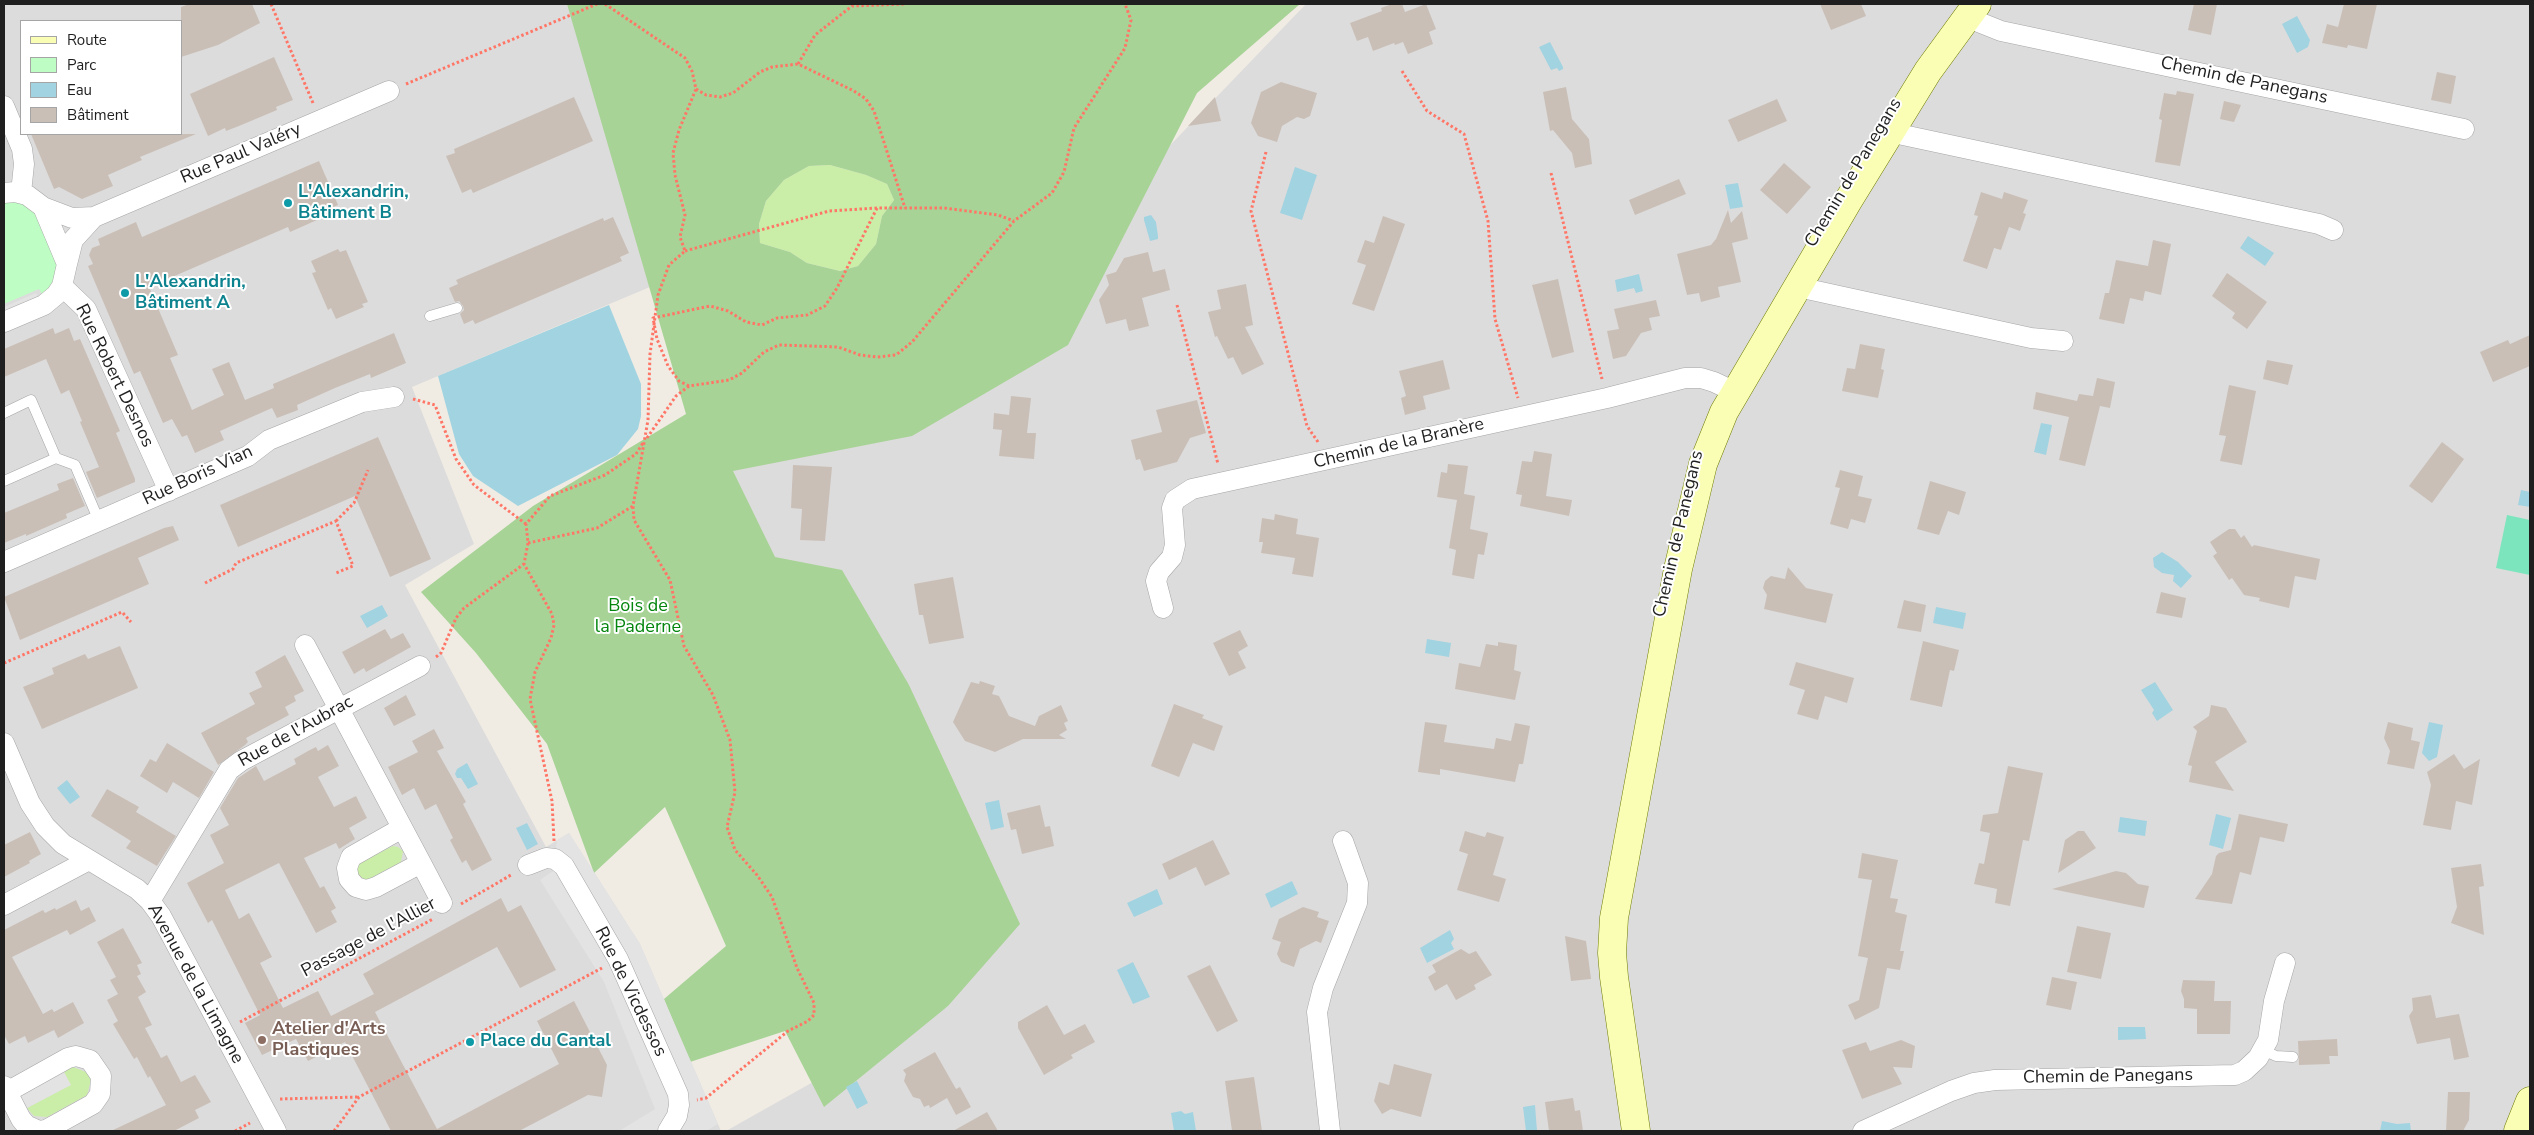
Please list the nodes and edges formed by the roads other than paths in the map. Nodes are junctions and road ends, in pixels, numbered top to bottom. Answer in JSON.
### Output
{"nodes":[{"id":1,"x":1971,"y":10,"type":"edge"},
{"id":2,"x":389,"y":91,"type":"road end"},
{"id":3,"x":4,"y":106,"type":"edge"},
{"id":4,"x":2464,"y":129,"type":"dead end"},
{"id":5,"x":1889,"y":132,"type":"junction"},
{"id":6,"x":12,"y":193,"type":"edge"},
{"id":7,"x":43,"y":207,"type":"junction"},
{"id":8,"x":94,"y":217,"type":"junction"},
{"id":9,"x":2333,"y":230,"type":"dead end"},
{"id":10,"x":67,"y":264,"type":"junction"},
{"id":11,"x":62,"y":286,"type":"junction"},
{"id":12,"x":1798,"y":287,"type":"junction"},
{"id":13,"x":457,"y":308,"type":"dead end"},
{"id":14,"x":430,"y":316,"type":"dead end"},
{"id":15,"x":4,"y":322,"type":"edge"},
{"id":16,"x":2063,"y":341,"type":"dead end"},
{"id":17,"x":1735,"y":392,"type":"junction"},
{"id":18,"x":394,"y":398,"type":"road end"},
{"id":19,"x":4,"y":413,"type":"edge"},
{"id":20,"x":56,"y":458,"type":"junction"},
{"id":21,"x":4,"y":481,"type":"edge"},
{"id":22,"x":169,"y":491,"type":"junction"},
{"id":23,"x":99,"y":521,"type":"junction"},
{"id":24,"x":5,"y":558,"type":"edge"},
{"id":25,"x":1163,"y":608,"type":"dead end"},
{"id":26,"x":306,"y":645,"type":"dead end"},
{"id":27,"x":420,"y":666,"type":"road end"},
{"id":28,"x":340,"y":708,"type":"junction"},
{"id":29,"x":4,"y":743,"type":"edge"},
{"id":30,"x":8,"y":766,"type":"edge"},
{"id":31,"x":402,"y":828,"type":"junction"},
{"id":32,"x":1343,"y":841,"type":"dead end"},
{"id":33,"x":89,"y":860,"type":"junction"},
{"id":34,"x":421,"y":863,"type":"junction"},
{"id":35,"x":528,"y":865,"type":"road end"},
{"id":36,"x":150,"y":901,"type":"junction"},
{"id":37,"x":4,"y":905,"type":"edge"},
{"id":38,"x":445,"y":909,"type":"road end"},
{"id":39,"x":2285,"y":963,"type":"dead end"},
{"id":40,"x":2263,"y":1050,"type":"junction"},
{"id":41,"x":2293,"y":1057,"type":"dead end"},
{"id":42,"x":5,"y":1089,"type":"edge"},
{"id":43,"x":2530,"y":1101,"type":"edge"},
{"id":44,"x":276,"y":1131,"type":"edge"},
{"id":45,"x":668,"y":1131,"type":"edge"},
{"id":46,"x":1330,"y":1131,"type":"edge"},
{"id":47,"x":1636,"y":1131,"type":"edge"},
{"id":48,"x":1863,"y":1131,"type":"edge"},
{"id":49,"x":2518,"y":1131,"type":"edge"}],
"edges":[{"from":1,"to":4,"type":"street","name":"Chemin de Panegans"},
{"from":1,"to":5,"type":"street","name":"Chemin de Panegans"},
{"from":2,"to":8,"type":"street","name":"Rue Paul Valéry"},
{"from":3,"to":6,"type":"street"},
{"from":5,"to":9,"type":"street","name":"Chemin de Panegans"},
{"from":5,"to":12,"type":"street","name":"Chemin de Panegans"},
{"from":6,"to":7,"type":"street"},
{"from":7,"to":8,"type":"street","name":"Rue Paul Valéry"},
{"from":7,"to":10,"type":"street"},
{"from":8,"to":10,"type":"street","name":"Rue Paul Valéry"},
{"from":10,"to":11,"type":"street","name":"Rue Robert Desnos"},
{"from":11,"to":15,"type":"street"},
{"from":11,"to":22,"type":"street","name":"Rue Robert Desnos"},
{"from":12,"to":16,"type":"street"},
{"from":12,"to":17,"type":"street","name":"Chemin de Panegans"},
{"from":13,"to":14,"type":"lane"},
{"from":17,"to":25,"type":"street","name":"Chemin de la Branère"},
{"from":17,"to":47,"type":"street","name":"Chemin de Panegans"},
{"from":18,"to":22,"type":"street","name":"Rue Boris Vian"},
{"from":19,"to":20,"type":"lane"},
{"from":20,"to":21,"type":"lane"},
{"from":20,"to":23,"type":"lane"},
{"from":22,"to":23,"type":"street","name":"Rue Boris Vian"},
{"from":23,"to":24,"type":"street","name":"Rue Boris Vian"},
{"from":26,"to":28,"type":"street"},
{"from":27,"to":28,"type":"street","name":"Rue de l'Aubrac"},
{"from":28,"to":31,"type":"street"},
{"from":28,"to":36,"type":"street","name":"Rue de l'Aubrac"},
{"from":29,"to":30,"type":"street","name":"Avenue de la Limagne"},
{"from":30,"to":33,"type":"street","name":"Avenue de la Limagne"},
{"from":31,"to":34,"type":"street"},
{"from":31,"to":34,"type":"street"},
{"from":32,"to":46,"type":"street"},
{"from":33,"to":36,"type":"street","name":"Avenue de la Limagne"},
{"from":33,"to":37,"type":"street"},
{"from":34,"to":38,"type":"street"},
{"from":35,"to":45,"type":"street","name":"Rue de Vicdessos"},
{"from":36,"to":44,"type":"street","name":"Avenue de la Limagne"},
{"from":39,"to":40,"type":"street","name":"Chemin de Panegans"},
{"from":40,"to":41,"type":"lane"},
{"from":40,"to":48,"type":"street","name":"Chemin de Panegans"},
{"from":42,"to":42,"type":"street"},
{"from":43,"to":49,"type":"street"}]}
